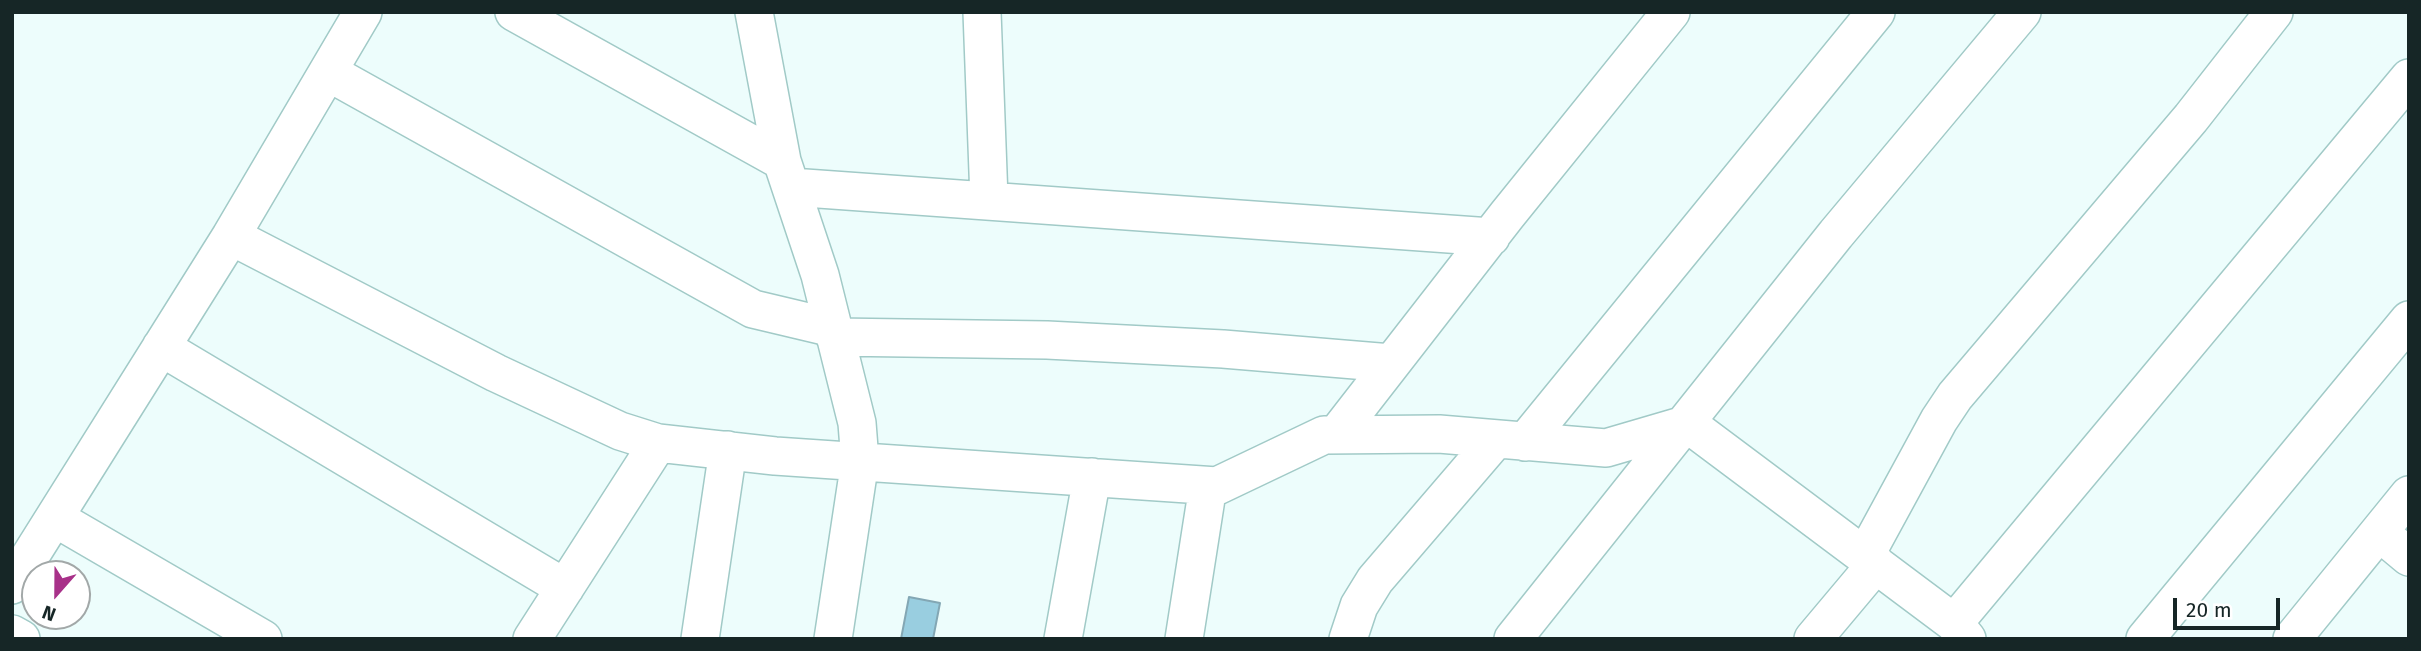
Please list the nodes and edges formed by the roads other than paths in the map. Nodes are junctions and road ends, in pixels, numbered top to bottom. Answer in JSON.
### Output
{"nodes":[{"id":1,"x":363,"y":12,"type":"edge"},
{"id":2,"x":514,"y":12,"type":"edge"},
{"id":3,"x":754,"y":12,"type":"edge"},
{"id":4,"x":982,"y":12,"type":"edge"},
{"id":5,"x":1671,"y":12,"type":"edge"},
{"id":6,"x":1876,"y":12,"type":"edge"},
{"id":7,"x":2022,"y":12,"type":"edge"},
{"id":8,"x":2274,"y":12,"type":"edge"},
{"id":9,"x":328,"y":72,"type":"junction"},
{"id":10,"x":2409,"y":78,"type":"edge"},
{"id":11,"x":786,"y":174,"type":"junction"},
{"id":12,"x":989,"y":199,"type":"junction"},
{"id":13,"x":231,"y":236,"type":"junction"},
{"id":14,"x":1491,"y":237,"type":"junction"},
{"id":15,"x":2409,"y":320,"type":"edge"},
{"id":16,"x":834,"y":332,"type":"junction"},
{"id":17,"x":161,"y":347,"type":"junction"},
{"id":18,"x":1391,"y":363,"type":"junction"},
{"id":19,"x":1688,"y":424,"type":"junction"},
{"id":20,"x":1336,"y":435,"type":"junction"},
{"id":21,"x":1511,"y":440,"type":"junction"},
{"id":22,"x":658,"y":443,"type":"junction"},
{"id":23,"x":728,"y":450,"type":"junction"},
{"id":24,"x":860,"y":461,"type":"junction"},
{"id":25,"x":1092,"y":477,"type":"junction"},
{"id":26,"x":1208,"y":486,"type":"junction"},
{"id":27,"x":2409,"y":495,"type":"edge"},
{"id":28,"x":55,"y":518,"type":"junction"},
{"id":29,"x":2379,"y":532,"type":"junction"},
{"id":30,"x":2409,"y":557,"type":"edge"},
{"id":31,"x":1871,"y":560,"type":"junction"},
{"id":32,"x":12,"y":585,"type":"edge"},
{"id":33,"x":565,"y":588,"type":"junction"},
{"id":34,"x":1960,"y":631,"type":"edge"},
{"id":35,"x":12,"y":634,"type":"edge"},
{"id":36,"x":20,"y":639,"type":"edge"},
{"id":37,"x":263,"y":639,"type":"edge"},
{"id":38,"x":532,"y":639,"type":"edge"},
{"id":39,"x":700,"y":639,"type":"edge"},
{"id":40,"x":833,"y":639,"type":"edge"},
{"id":41,"x":1063,"y":639,"type":"edge"},
{"id":42,"x":1184,"y":639,"type":"edge"},
{"id":43,"x":1348,"y":639,"type":"edge"},
{"id":44,"x":1513,"y":639,"type":"edge"},
{"id":45,"x":1813,"y":639,"type":"edge"},
{"id":46,"x":2145,"y":639,"type":"edge"},
{"id":47,"x":2292,"y":639,"type":"edge"}],
"edges":[{"from":1,"to":9,"type":"street"},
{"from":2,"to":11,"type":"street"},
{"from":3,"to":11,"type":"street"},
{"from":4,"to":12,"type":"street"},
{"from":5,"to":14,"type":"street"},
{"from":6,"to":21,"type":"street"},
{"from":7,"to":19,"type":"street"},
{"from":8,"to":31,"type":"street"},
{"from":9,"to":13,"type":"street"},
{"from":9,"to":16,"type":"street"},
{"from":10,"to":34,"type":"street"},
{"from":11,"to":12,"type":"street"},
{"from":11,"to":16,"type":"street"},
{"from":12,"to":14,"type":"street"},
{"from":13,"to":17,"type":"street"},
{"from":13,"to":22,"type":"street"},
{"from":14,"to":18,"type":"street"},
{"from":15,"to":46,"type":"street"},
{"from":16,"to":18,"type":"street"},
{"from":16,"to":24,"type":"street"},
{"from":17,"to":28,"type":"street"},
{"from":17,"to":33,"type":"street"},
{"from":18,"to":20,"type":"street"},
{"from":19,"to":21,"type":"street"},
{"from":19,"to":31,"type":"street"},
{"from":19,"to":44,"type":"street"},
{"from":20,"to":21,"type":"street"},
{"from":20,"to":26,"type":"street"},
{"from":21,"to":43,"type":"street"},
{"from":22,"to":23,"type":"street"},
{"from":22,"to":33,"type":"street"},
{"from":23,"to":24,"type":"street"},
{"from":23,"to":39,"type":"street"},
{"from":24,"to":25,"type":"street"},
{"from":24,"to":40,"type":"street"},
{"from":25,"to":26,"type":"street"},
{"from":25,"to":41,"type":"street"},
{"from":26,"to":42,"type":"street"},
{"from":27,"to":29,"type":"street"},
{"from":28,"to":32,"type":"street"},
{"from":28,"to":37,"type":"street"},
{"from":29,"to":30,"type":"street"},
{"from":29,"to":47,"type":"street"},
{"from":31,"to":34,"type":"street"},
{"from":31,"to":45,"type":"street"},
{"from":33,"to":38,"type":"street"},
{"from":35,"to":36,"type":"street"}]}
